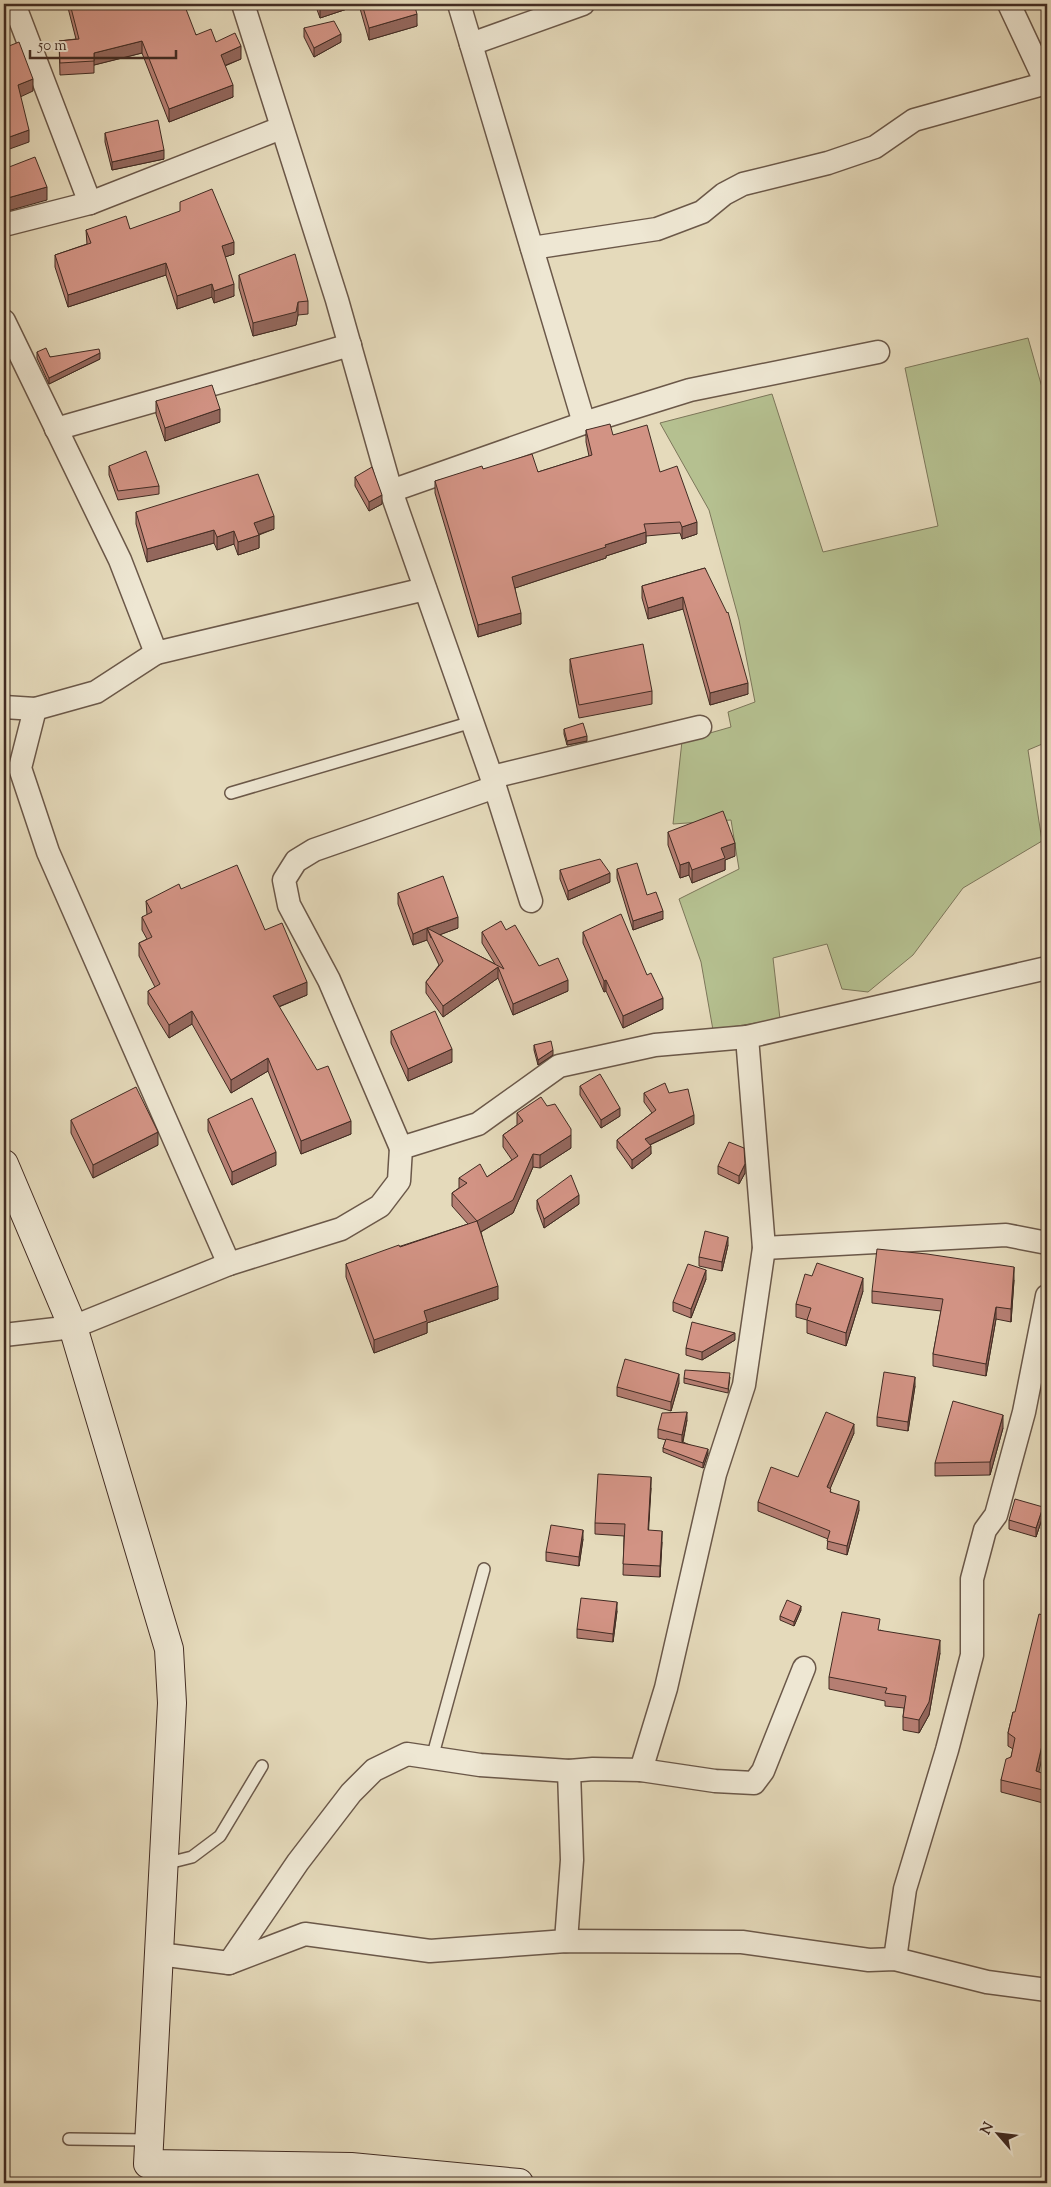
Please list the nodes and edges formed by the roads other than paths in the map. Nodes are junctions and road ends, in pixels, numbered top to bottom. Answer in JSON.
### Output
{"nodes":[{"id":1,"x":14,"y":4,"type":"edge"},
{"id":2,"x":243,"y":4,"type":"edge"},
{"id":3,"x":459,"y":4,"type":"edge"},
{"id":4,"x":583,"y":4,"type":"edge"},
{"id":5,"x":1009,"y":4,"type":"edge"},
{"id":6,"x":471,"y":44,"type":"junction"},
{"id":7,"x":1047,"y":84,"type":"edge"},
{"id":8,"x":281,"y":128,"type":"junction"},
{"id":9,"x":90,"y":203,"type":"junction"},
{"id":10,"x":4,"y":225,"type":"edge"},
{"id":11,"x":532,"y":248,"type":"junction"},
{"id":12,"x":4,"y":321,"type":"edge"},
{"id":13,"x":350,"y":345,"type":"junction"},
{"id":14,"x":878,"y":352,"type":"dead end"},
{"id":15,"x":584,"y":423,"type":"junction"},
{"id":16,"x":56,"y":429,"type":"junction"},
{"id":17,"x":392,"y":491,"type":"junction"},
{"id":18,"x":425,"y":589,"type":"junction"},
{"id":19,"x":156,"y":653,"type":"junction"},
{"id":20,"x":4,"y":706,"type":"edge"},
{"id":21,"x":35,"y":709,"type":"junction"},
{"id":22,"x":472,"y":722,"type":"junction"},
{"id":23,"x":700,"y":727,"type":"dead end"},
{"id":24,"x":493,"y":782,"type":"junction"},
{"id":25,"x":231,"y":793,"type":"dead end"},
{"id":26,"x":531,"y":901,"type":"dead end"},
{"id":27,"x":1047,"y":968,"type":"edge"},
{"id":28,"x":747,"y":1037,"type":"junction"},
{"id":29,"x":401,"y":1148,"type":"junction"},
{"id":30,"x":4,"y":1164,"type":"edge"},
{"id":31,"x":1047,"y":1243,"type":"edge"},
{"id":32,"x":764,"y":1248,"type":"junction"},
{"id":33,"x":229,"y":1264,"type":"junction"},
{"id":34,"x":1047,"y":1296,"type":"edge"},
{"id":35,"x":73,"y":1327,"type":"junction"},
{"id":36,"x":4,"y":1335,"type":"edge"},
{"id":37,"x":484,"y":1569,"type":"dead end"},
{"id":38,"x":804,"y":1668,"type":"dead end"},
{"id":39,"x":432,"y":1758,"type":"junction"},
{"id":40,"x":262,"y":1766,"type":"dead end"},
{"id":41,"x":641,"y":1770,"type":"junction"},
{"id":42,"x":569,"y":1771,"type":"junction"},
{"id":43,"x":164,"y":1864,"type":"junction"},
{"id":44,"x":566,"y":1942,"type":"junction"},
{"id":45,"x":159,"y":1954,"type":"junction"},
{"id":46,"x":895,"y":1959,"type":"junction"},
{"id":47,"x":229,"y":1962,"type":"junction"},
{"id":48,"x":1047,"y":1990,"type":"edge"},
{"id":49,"x":69,"y":2139,"type":"dead end"},
{"id":50,"x":149,"y":2162,"type":"edge"},
{"id":51,"x":446,"y":2180,"type":"edge"},
{"id":52,"x":518,"y":2183,"type":"edge"}],
"edges":[{"from":1,"to":9,"type":"street"},
{"from":2,"to":8,"type":"street"},
{"from":3,"to":6,"type":"street"},
{"from":4,"to":6,"type":"street"},
{"from":5,"to":7,"type":"street"},
{"from":6,"to":11,"type":"street"},
{"from":7,"to":11,"type":"street"},
{"from":8,"to":9,"type":"street"},
{"from":8,"to":13,"type":"street"},
{"from":9,"to":10,"type":"street"},
{"from":11,"to":15,"type":"street"},
{"from":12,"to":16,"type":"street"},
{"from":13,"to":16,"type":"street"},
{"from":13,"to":17,"type":"street"},
{"from":14,"to":15,"type":"street"},
{"from":15,"to":17,"type":"street"},
{"from":16,"to":19,"type":"street"},
{"from":17,"to":18,"type":"street"},
{"from":18,"to":19,"type":"street"},
{"from":18,"to":22,"type":"street"},
{"from":19,"to":21,"type":"street"},
{"from":20,"to":21,"type":"street"},
{"from":21,"to":33,"type":"street"},
{"from":22,"to":24,"type":"street"},
{"from":22,"to":25,"type":"lane"},
{"from":23,"to":24,"type":"street"},
{"from":24,"to":26,"type":"street"},
{"from":24,"to":29,"type":"street"},
{"from":27,"to":28,"type":"street"},
{"from":28,"to":29,"type":"street"},
{"from":28,"to":32,"type":"street"},
{"from":29,"to":33,"type":"street"},
{"from":30,"to":35,"type":"street"},
{"from":31,"to":32,"type":"street"},
{"from":32,"to":41,"type":"street"},
{"from":33,"to":35,"type":"street"},
{"from":34,"to":46,"type":"street"},
{"from":35,"to":36,"type":"street"},
{"from":35,"to":43,"type":"street"},
{"from":37,"to":39,"type":"lane"},
{"from":38,"to":41,"type":"street"},
{"from":39,"to":42,"type":"street"},
{"from":39,"to":47,"type":"street"},
{"from":40,"to":43,"type":"lane"},
{"from":41,"to":42,"type":"street"},
{"from":42,"to":44,"type":"street"},
{"from":43,"to":45,"type":"street"},
{"from":44,"to":46,"type":"street"},
{"from":44,"to":47,"type":"street"},
{"from":45,"to":47,"type":"street"},
{"from":45,"to":50,"type":"street"},
{"from":46,"to":48,"type":"street"},
{"from":49,"to":50,"type":"lane"},
{"from":50,"to":51,"type":"street"},
{"from":51,"to":52,"type":"street"}]}
